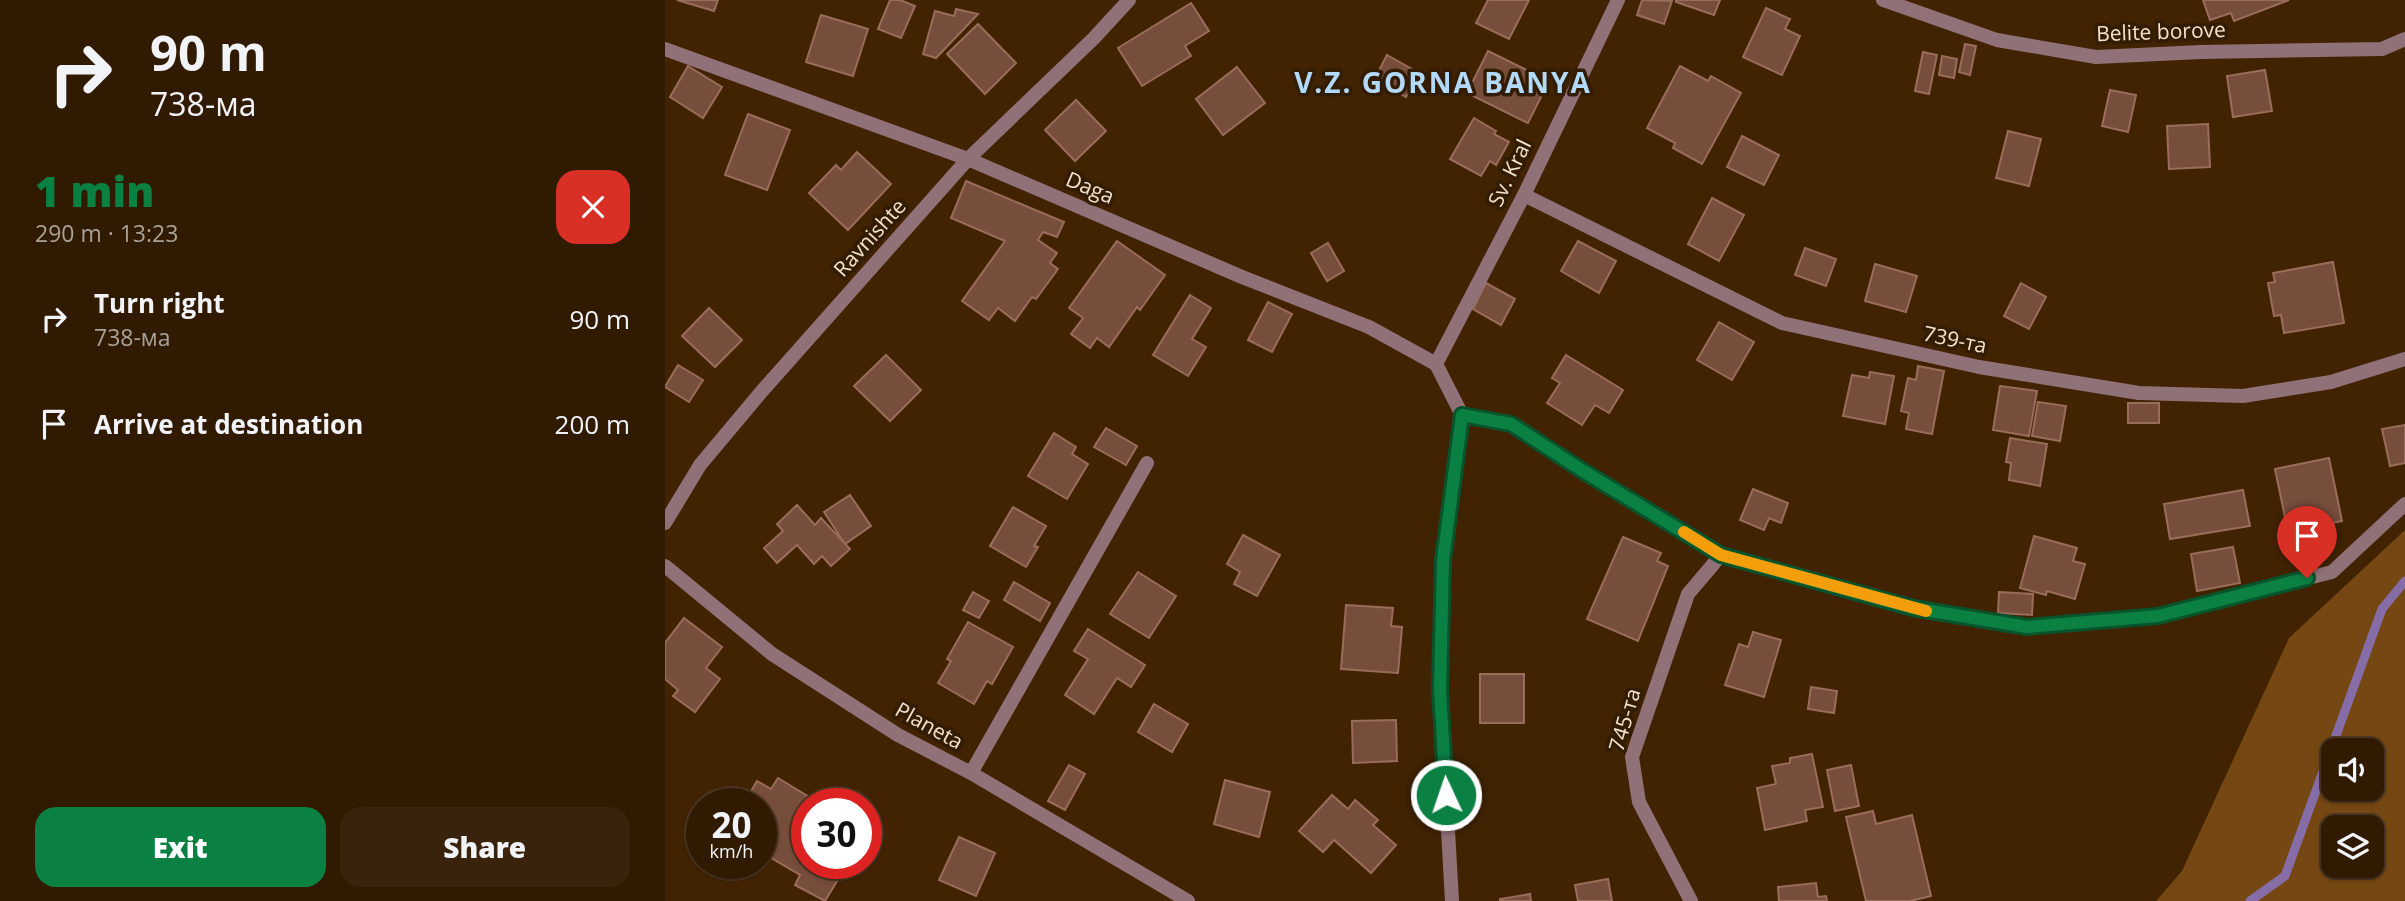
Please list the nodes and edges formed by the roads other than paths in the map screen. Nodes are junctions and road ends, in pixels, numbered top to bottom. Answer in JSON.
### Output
{"nodes":[{"id":1,"x":1129,"y":0,"type":"edge"},
{"id":2,"x":1618,"y":0,"type":"edge"},
{"id":3,"x":1883,"y":0,"type":"edge"},
{"id":4,"x":2405,"y":39,"type":"edge"},
{"id":5,"x":665,"y":49,"type":"edge"},
{"id":6,"x":968,"y":159,"type":"junction"},
{"id":7,"x":1524,"y":195,"type":"junction"},
{"id":8,"x":2405,"y":359,"type":"edge"},
{"id":9,"x":1436,"y":364,"type":"junction"},
{"id":10,"x":1462,"y":415,"type":"junction"},
{"id":11,"x":1147,"y":463,"type":"dead end"},
{"id":12,"x":2405,"y":504,"type":"edge"},
{"id":13,"x":665,"y":523,"type":"edge"},
{"id":14,"x":1721,"y":555,"type":"junction"},
{"id":15,"x":665,"y":566,"type":"edge"},
{"id":16,"x":971,"y":773,"type":"junction"},
{"id":17,"x":1188,"y":901,"type":"edge"},
{"id":18,"x":1452,"y":901,"type":"edge"},
{"id":19,"x":1691,"y":901,"type":"edge"}],
"edges":[{"from":1,"to":6,"type":"street","name":"Ravnishte"},
{"from":2,"to":7,"type":"street","name":"Sv. Kral"},
{"from":3,"to":4,"type":"street","name":"Belite borove"},
{"from":5,"to":6,"type":"street","name":"Daga"},
{"from":6,"to":9,"type":"street","name":"Daga"},
{"from":6,"to":13,"type":"street","name":"Ravnishte"},
{"from":7,"to":8,"type":"street","name":"739-та"},
{"from":7,"to":9,"type":"street","name":"Sv. Kral"},
{"from":9,"to":10,"type":"street"},
{"from":10,"to":14,"type":"street"},
{"from":10,"to":18,"type":"street"},
{"from":11,"to":16,"type":"street"},
{"from":12,"to":14,"type":"street"},
{"from":14,"to":19,"type":"street","name":"745-та"},
{"from":15,"to":16,"type":"street","name":"Planeta"},
{"from":16,"to":17,"type":"street","name":"Planeta"}]}
